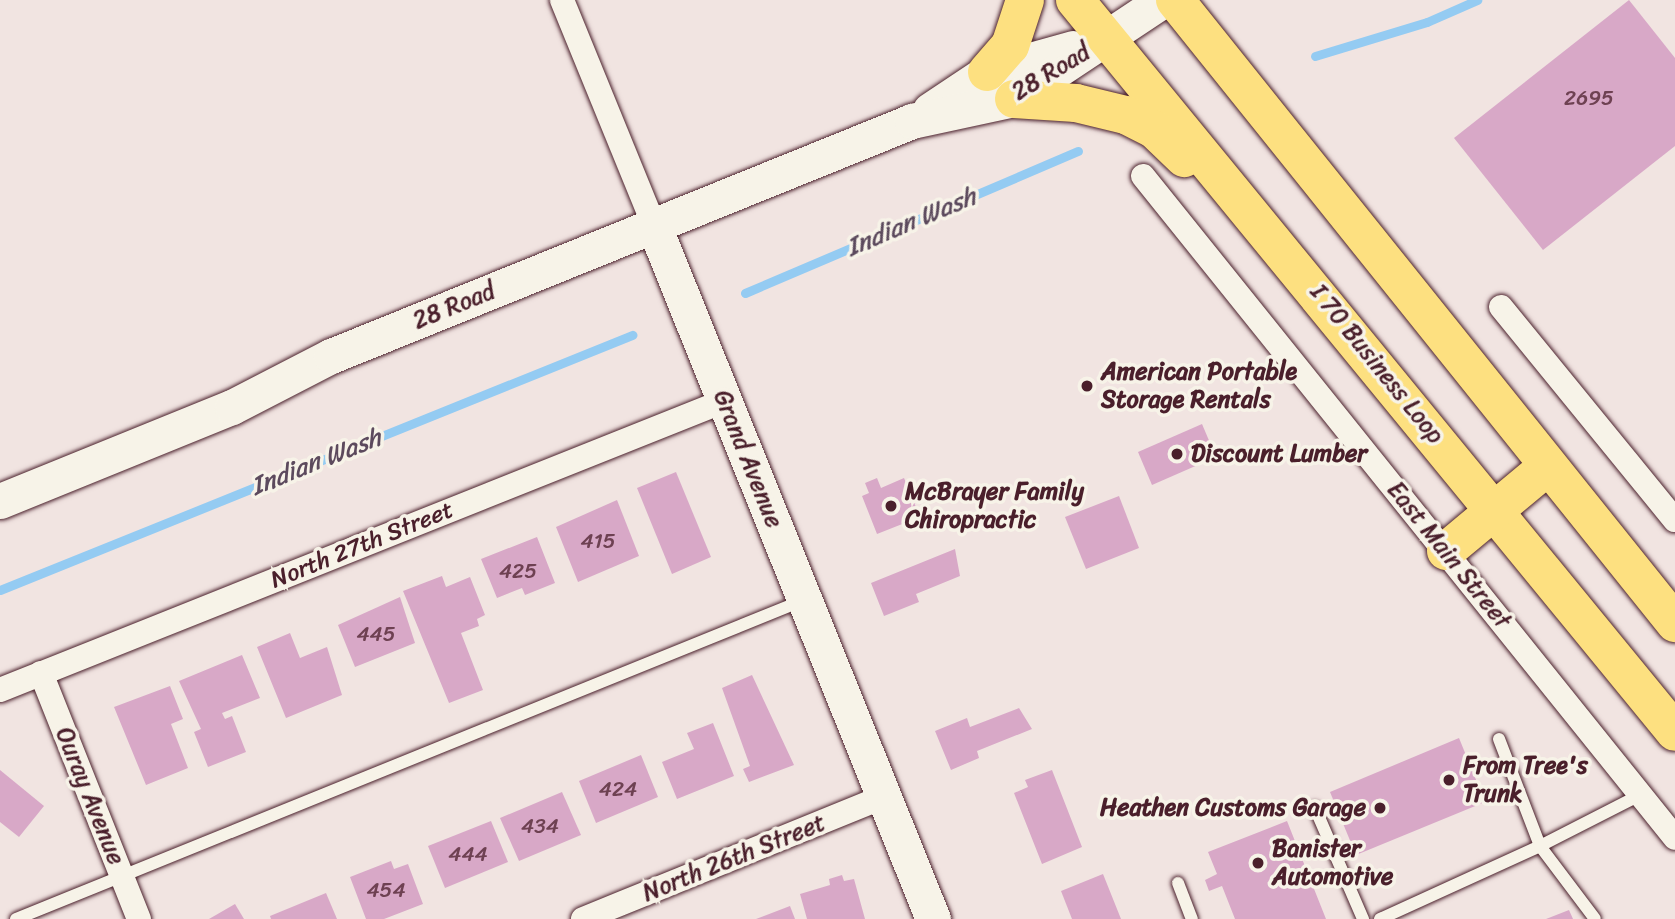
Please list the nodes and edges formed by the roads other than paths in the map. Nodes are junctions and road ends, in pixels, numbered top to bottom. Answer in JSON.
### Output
{"nodes":[{"id":1,"x":562,"y":0,"type":"edge"},
{"id":2,"x":1025,"y":0,"type":"edge"},
{"id":3,"x":1075,"y":0,"type":"edge"},
{"id":4,"x":1163,"y":0,"type":"edge"},
{"id":5,"x":1175,"y":0,"type":"edge"},
{"id":6,"x":1107,"y":38,"type":"junction"},
{"id":7,"x":987,"y":72,"type":"junction"},
{"id":8,"x":1014,"y":99,"type":"junction"},
{"id":9,"x":912,"y":121,"type":"junction"},
{"id":10,"x":1143,"y":176,"type":"dead end"},
{"id":11,"x":654,"y":226,"type":"junction"},
{"id":12,"x":1290,"y":257,"type":"junction"},
{"id":13,"x":1501,"y":307,"type":"dead end"},
{"id":14,"x":724,"y":401,"type":"junction"},
{"id":15,"x":1548,"y":466,"type":"junction"},
{"id":16,"x":0,"y":501,"type":"edge"},
{"id":17,"x":1494,"y":509,"type":"junction"},
{"id":18,"x":1675,"y":520,"type":"edge"},
{"id":19,"x":1446,"y":551,"type":"junction"},
{"id":20,"x":805,"y":599,"type":"junction"},
{"id":21,"x":1675,"y":623,"type":"edge"},
{"id":22,"x":41,"y":673,"type":"junction"},
{"id":23,"x":0,"y":690,"type":"edge"},
{"id":24,"x":1675,"y":732,"type":"edge"},
{"id":25,"x":1499,"y":738,"type":"dead end"},
{"id":26,"x":1640,"y":794,"type":"junction"},
{"id":27,"x":884,"y":797,"type":"junction"},
{"id":28,"x":1315,"y":808,"type":"dead end"},
{"id":29,"x":1675,"y":838,"type":"edge"},
{"id":30,"x":1540,"y":846,"type":"junction"},
{"id":31,"x":122,"y":876,"type":"junction"},
{"id":32,"x":1178,"y":883,"type":"dead end"},
{"id":33,"x":16,"y":919,"type":"edge"},
{"id":34,"x":139,"y":919,"type":"edge"},
{"id":35,"x":583,"y":919,"type":"edge"},
{"id":36,"x":933,"y":919,"type":"edge"},
{"id":37,"x":1192,"y":919,"type":"edge"},
{"id":38,"x":1363,"y":919,"type":"edge"},
{"id":39,"x":1380,"y":919,"type":"edge"},
{"id":40,"x":1595,"y":919,"type":"edge"}],
"edges":[{"from":1,"to":11,"type":"street","name":"Grand Avenue"},
{"from":2,"to":7,"type":"main road"},
{"from":3,"to":6,"type":"main road","name":"I 70 Business Loop"},
{"from":4,"to":6,"type":"main road","name":"28 Road"},
{"from":5,"to":15,"type":"main road"},
{"from":6,"to":7,"type":"main road","name":"28 Road"},
{"from":6,"to":8,"type":"main road","name":"28 Road"},
{"from":6,"to":12,"type":"main road","name":"I 70 Business Loop"},
{"from":7,"to":9,"type":"main road","name":"28 Road"},
{"from":8,"to":9,"type":"main road","name":"28 Road"},
{"from":8,"to":12,"type":"main road"},
{"from":9,"to":11,"type":"main road","name":"28 Road"},
{"from":10,"to":19,"type":"street","name":"East Main Street"},
{"from":11,"to":14,"type":"main road","name":"Grand Avenue"},
{"from":11,"to":16,"type":"main road","name":"28 Road"},
{"from":12,"to":17,"type":"main road","name":"I 70 Business Loop"},
{"from":13,"to":18,"type":"street"},
{"from":14,"to":20,"type":"main road","name":"Grand Avenue"},
{"from":14,"to":22,"type":"street","name":"North 27th Street"},
{"from":15,"to":17,"type":"main road"},
{"from":15,"to":21,"type":"main road"},
{"from":17,"to":19,"type":"main road"},
{"from":17,"to":24,"type":"main road","name":"I 70 Business Loop"},
{"from":19,"to":26,"type":"street","name":"East Main Street"},
{"from":20,"to":27,"type":"main road","name":"Grand Avenue"},
{"from":20,"to":31,"type":"lane"},
{"from":22,"to":23,"type":"street","name":"North 27th Street"},
{"from":22,"to":31,"type":"street","name":"Ouray Avenue"},
{"from":25,"to":30,"type":"lane"},
{"from":26,"to":29,"type":"street","name":"East Main Street"},
{"from":26,"to":30,"type":"lane"},
{"from":27,"to":35,"type":"street","name":"North 26th Street"},
{"from":27,"to":36,"type":"main road","name":"Grand Avenue"},
{"from":28,"to":38,"type":"lane"},
{"from":30,"to":39,"type":"lane"},
{"from":30,"to":40,"type":"lane"},
{"from":31,"to":33,"type":"lane"},
{"from":31,"to":34,"type":"street","name":"Ouray Avenue"},
{"from":32,"to":37,"type":"lane"}]}
